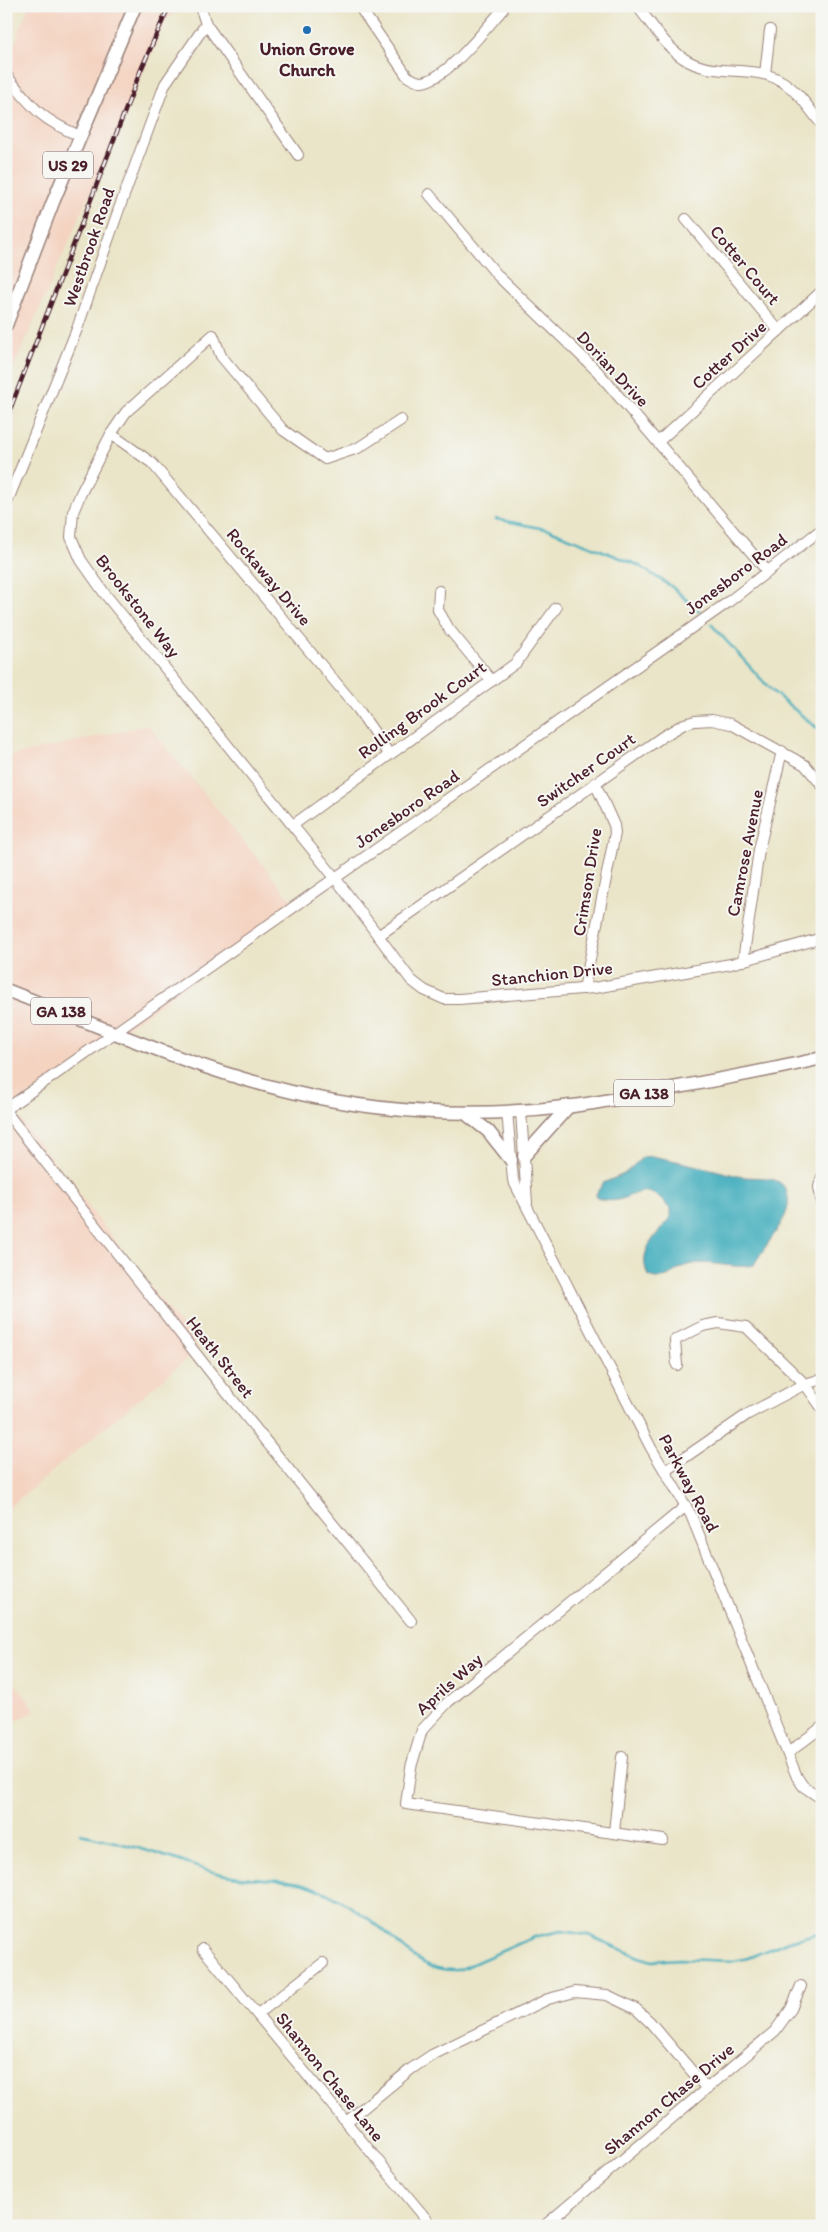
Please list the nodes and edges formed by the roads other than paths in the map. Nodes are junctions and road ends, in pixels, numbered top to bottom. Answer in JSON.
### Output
{"nodes":[{"id":1,"x":135,"y":6,"type":"edge"},
{"id":2,"x":200,"y":6,"type":"edge"},
{"id":3,"x":359,"y":6,"type":"edge"},
{"id":4,"x":637,"y":6,"type":"edge"},
{"id":5,"x":503,"y":9,"type":"dead end"},
{"id":6,"x":206,"y":24,"type":"junction"},
{"id":7,"x":770,"y":30,"type":"dead end"},
{"id":8,"x":765,"y":74,"type":"junction"},
{"id":9,"x":6,"y":75,"type":"edge"},
{"id":10,"x":822,"y":125,"type":"edge"},
{"id":11,"x":80,"y":136,"type":"junction"},
{"id":12,"x":298,"y":155,"type":"dead end"},
{"id":13,"x":429,"y":194,"type":"dead end"},
{"id":14,"x":686,"y":219,"type":"dead end"},
{"id":15,"x":822,"y":291,"type":"edge"},
{"id":16,"x":6,"y":325,"type":"edge"},
{"id":17,"x":779,"y":331,"type":"junction"},
{"id":18,"x":400,"y":420,"type":"dead end"},
{"id":19,"x":111,"y":434,"type":"junction"},
{"id":20,"x":658,"y":442,"type":"junction"},
{"id":21,"x":6,"y":505,"type":"edge"},
{"id":22,"x":822,"y":529,"type":"edge"},
{"id":23,"x":768,"y":572,"type":"junction"},
{"id":24,"x":439,"y":591,"type":"dead end"},
{"id":25,"x":556,"y":608,"type":"dead end"},
{"id":26,"x":492,"y":680,"type":"junction"},
{"id":27,"x":782,"y":751,"type":"junction"},
{"id":28,"x":389,"y":754,"type":"junction"},
{"id":29,"x":595,"y":784,"type":"junction"},
{"id":30,"x":822,"y":785,"type":"edge"},
{"id":31,"x":293,"y":825,"type":"junction"},
{"id":32,"x":336,"y":879,"type":"junction"},
{"id":33,"x":378,"y":936,"type":"junction"},
{"id":34,"x":822,"y":938,"type":"edge"},
{"id":35,"x":743,"y":961,"type":"junction"},
{"id":36,"x":584,"y":989,"type":"junction"},
{"id":37,"x":6,"y":990,"type":"edge"},
{"id":38,"x":116,"y":1032,"type":"junction"},
{"id":39,"x":822,"y":1058,"type":"edge"},
{"id":40,"x":569,"y":1106,"type":"junction"},
{"id":41,"x":6,"y":1110,"type":"edge"},
{"id":42,"x":507,"y":1111,"type":"junction"},
{"id":43,"x":521,"y":1111,"type":"junction"},
{"id":44,"x":465,"y":1112,"type":"junction"},
{"id":45,"x":524,"y":1156,"type":"junction"},
{"id":46,"x":511,"y":1160,"type":"junction"},
{"id":47,"x":822,"y":1177,"type":"edge"},
{"id":48,"x":822,"y":1203,"type":"edge"},
{"id":49,"x":528,"y":1211,"type":"junction"},
{"id":50,"x":677,"y":1365,"type":"dead end"},
{"id":51,"x":822,"y":1379,"type":"edge"},
{"id":52,"x":805,"y":1384,"type":"junction"},
{"id":53,"x":822,"y":1408,"type":"edge"},
{"id":54,"x":665,"y":1471,"type":"junction"},
{"id":55,"x":686,"y":1506,"type":"junction"},
{"id":56,"x":411,"y":1621,"type":"dead end"},
{"id":57,"x":822,"y":1727,"type":"edge"},
{"id":58,"x":788,"y":1753,"type":"junction"},
{"id":59,"x":622,"y":1757,"type":"dead end"},
{"id":60,"x":822,"y":1799,"type":"edge"},
{"id":61,"x":614,"y":1832,"type":"junction"},
{"id":62,"x":663,"y":1840,"type":"dead end"},
{"id":63,"x":202,"y":1949,"type":"dead end"},
{"id":64,"x":323,"y":1963,"type":"dead end"},
{"id":65,"x":801,"y":1986,"type":"dead end"},
{"id":66,"x":258,"y":2014,"type":"junction"},
{"id":67,"x":707,"y":2090,"type":"junction"},
{"id":68,"x":346,"y":2122,"type":"junction"},
{"id":69,"x":432,"y":2226,"type":"edge"},
{"id":70,"x":544,"y":2226,"type":"edge"}],
"edges":[{"from":1,"to":11,"type":"main road","number":"US 29"},
{"from":2,"to":6,"type":"street"},
{"from":3,"to":5,"type":"street"},
{"from":4,"to":8,"type":"street"},
{"from":6,"to":12,"type":"street"},
{"from":6,"to":21,"type":"street","name":"Westbrook Road"},
{"from":7,"to":8,"type":"street"},
{"from":8,"to":10,"type":"street"},
{"from":9,"to":11,"type":"street"},
{"from":11,"to":16,"type":"main road","number":"US 29"},
{"from":13,"to":20,"type":"street","name":"Dorian Drive"},
{"from":14,"to":17,"type":"street","name":"Cotter Court"},
{"from":15,"to":17,"type":"street","name":"Cotter Drive"},
{"from":17,"to":20,"type":"street","name":"Cotter Drive"},
{"from":18,"to":19,"type":"street","name":"Brookstone Way"},
{"from":19,"to":28,"type":"street","name":"Rockaway Drive"},
{"from":19,"to":31,"type":"street","name":"Brookstone Way"},
{"from":20,"to":23,"type":"street","name":"Dorian Drive"},
{"from":22,"to":23,"type":"street","name":"Jonesboro Road"},
{"from":23,"to":32,"type":"street","name":"Jonesboro Road"},
{"from":24,"to":26,"type":"street"},
{"from":25,"to":26,"type":"street","name":"Rolling Brook Court"},
{"from":26,"to":28,"type":"street","name":"Rolling Brook Court"},
{"from":27,"to":29,"type":"street","name":"Switcher Court"},
{"from":27,"to":30,"type":"street","name":"Switcher Court"},
{"from":27,"to":35,"type":"street","name":"Camrose Avenue"},
{"from":28,"to":31,"type":"street","name":"Rolling Brook Court"},
{"from":29,"to":33,"type":"street","name":"Switcher Court"},
{"from":29,"to":36,"type":"street","name":"Crimson Drive"},
{"from":31,"to":32,"type":"street","name":"Brookstone Way"},
{"from":32,"to":33,"type":"street","name":"Stanchion Drive"},
{"from":32,"to":38,"type":"street","name":"Jonesboro Road"},
{"from":33,"to":36,"type":"street","name":"Stanchion Drive"},
{"from":34,"to":35,"type":"street","name":"Stanchion Drive"},
{"from":35,"to":36,"type":"street","name":"Stanchion Drive"},
{"from":37,"to":38,"type":"main road","number":"GA 138"},
{"from":38,"to":41,"type":"street","name":"Jonesboro Road"},
{"from":38,"to":44,"type":"main road","number":"GA 138"},
{"from":39,"to":40,"type":"main road","number":"GA 138"},
{"from":40,"to":43,"type":"main road","number":"GA 138"},
{"from":40,"to":45,"type":"main road"},
{"from":41,"to":56,"type":"street","name":"Heath Street"},
{"from":42,"to":43,"type":"main road","number":"GA 138"},
{"from":42,"to":44,"type":"main road","number":"GA 138"},
{"from":42,"to":46,"type":"street","name":"Parkway Road"},
{"from":43,"to":45,"type":"street","name":"Parkway Road"},
{"from":44,"to":46,"type":"main road"},
{"from":45,"to":49,"type":"street","name":"Parkway Road"},
{"from":46,"to":49,"type":"street","name":"Parkway Road"},
{"from":47,"to":48,"type":"street"},
{"from":49,"to":54,"type":"street","name":"Parkway Road"},
{"from":50,"to":52,"type":"street"},
{"from":51,"to":52,"type":"street"},
{"from":52,"to":53,"type":"street"},
{"from":52,"to":54,"type":"street"},
{"from":54,"to":55,"type":"street","name":"Parkway Road"},
{"from":55,"to":58,"type":"street","name":"Parkway Road"},
{"from":55,"to":61,"type":"street","name":"Aprils Way"},
{"from":57,"to":58,"type":"street"},
{"from":58,"to":60,"type":"street","name":"Parkway Road"},
{"from":59,"to":61,"type":"street"},
{"from":61,"to":62,"type":"street","name":"Aprils Way"},
{"from":63,"to":66,"type":"street","name":"Shannon Chase Lane"},
{"from":64,"to":66,"type":"street"},
{"from":65,"to":67,"type":"street","name":"Shannon Chase Drive"},
{"from":66,"to":68,"type":"street","name":"Shannon Chase Lane"},
{"from":67,"to":68,"type":"street"},
{"from":67,"to":70,"type":"street","name":"Shannon Chase Drive"},
{"from":68,"to":69,"type":"street","name":"Shannon Chase Lane"}]}
